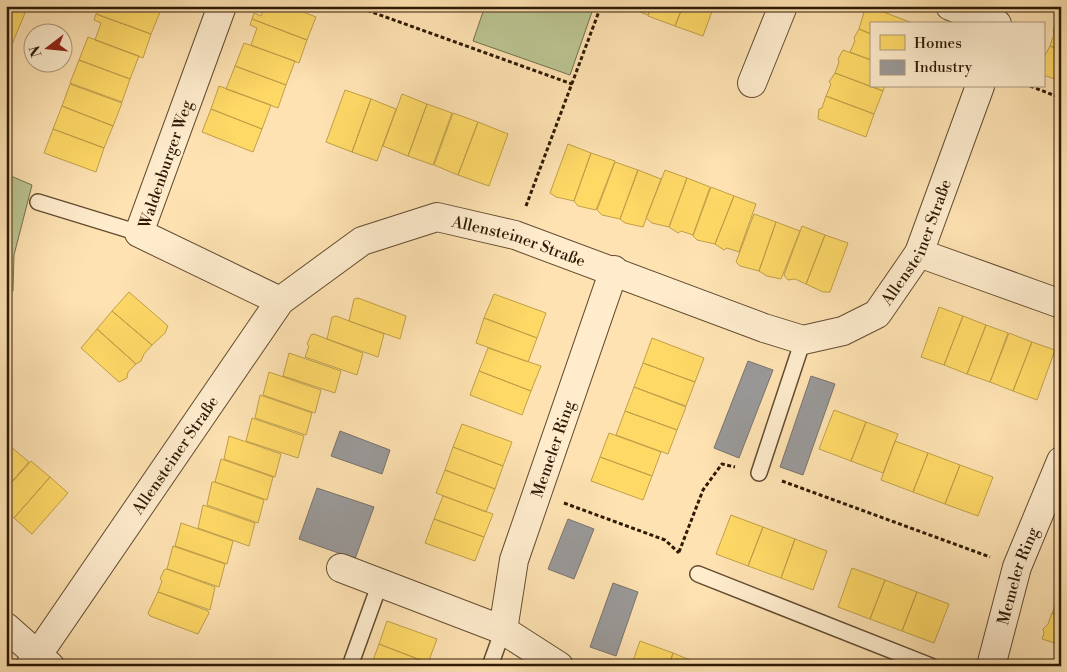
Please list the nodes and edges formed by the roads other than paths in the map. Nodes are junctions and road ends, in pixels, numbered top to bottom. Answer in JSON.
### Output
{"nodes":[{"id":1,"x":222,"y":6,"type":"edge"},
{"id":2,"x":783,"y":6,"type":"edge"},
{"id":3,"x":950,"y":6,"type":"edge"},
{"id":4,"x":1008,"y":6,"type":"edge"},
{"id":5,"x":992,"y":22,"type":"edge"},
{"id":6,"x":1002,"y":22,"type":"edge"},
{"id":7,"x":752,"y":83,"type":"dead end"},
{"id":8,"x":979,"y":88,"type":"edge"},
{"id":9,"x":38,"y":202,"type":"dead end"},
{"id":10,"x":139,"y":233,"type":"junction"},
{"id":11,"x":919,"y":253,"type":"junction"},
{"id":12,"x":614,"y":270,"type":"junction"},
{"id":13,"x":280,"y":301,"type":"junction"},
{"id":14,"x":1061,"y":304,"type":"edge"},
{"id":15,"x":803,"y":340,"type":"junction"},
{"id":16,"x":1061,"y":461,"type":"edge"},
{"id":17,"x":759,"y":473,"type":"road end"},
{"id":18,"x":341,"y":568,"type":"dead end"},
{"id":19,"x":698,"y":574,"type":"road end"},
{"id":20,"x":380,"y":583,"type":"junction"},
{"id":21,"x":6,"y":627,"type":"edge"},
{"id":22,"x":503,"y":630,"type":"junction"},
{"id":23,"x":39,"y":662,"type":"edge"},
{"id":24,"x":350,"y":666,"type":"edge"},
{"id":25,"x":490,"y":666,"type":"edge"},
{"id":26,"x":559,"y":666,"type":"edge"},
{"id":27,"x":931,"y":666,"type":"edge"},
{"id":28,"x":991,"y":666,"type":"edge"}],
"edges":[{"from":1,"to":10,"type":"street","name":"Waldenburger Weg"},
{"from":2,"to":7,"type":"street"},
{"from":3,"to":5,"type":"street"},
{"from":4,"to":6,"type":"street"},
{"from":8,"to":11,"type":"street","name":"Allensteiner Straße"},
{"from":9,"to":10,"type":"lane"},
{"from":10,"to":13,"type":"street","name":"Waldenburger Weg"},
{"from":11,"to":14,"type":"street"},
{"from":11,"to":15,"type":"street","name":"Allensteiner Straße"},
{"from":12,"to":13,"type":"street","name":"Allensteiner Straße"},
{"from":12,"to":15,"type":"street","name":"Allensteiner Straße"},
{"from":12,"to":22,"type":"street","name":"Memeler Ring"},
{"from":13,"to":23,"type":"street","name":"Allensteiner Straße"},
{"from":15,"to":17,"type":"lane"},
{"from":16,"to":28,"type":"street","name":"Memeler Ring"},
{"from":18,"to":20,"type":"street"},
{"from":19,"to":27,"type":"lane"},
{"from":20,"to":22,"type":"street"},
{"from":20,"to":24,"type":"lane"},
{"from":21,"to":23,"type":"street"},
{"from":22,"to":25,"type":"lane"},
{"from":22,"to":26,"type":"street"}]}
